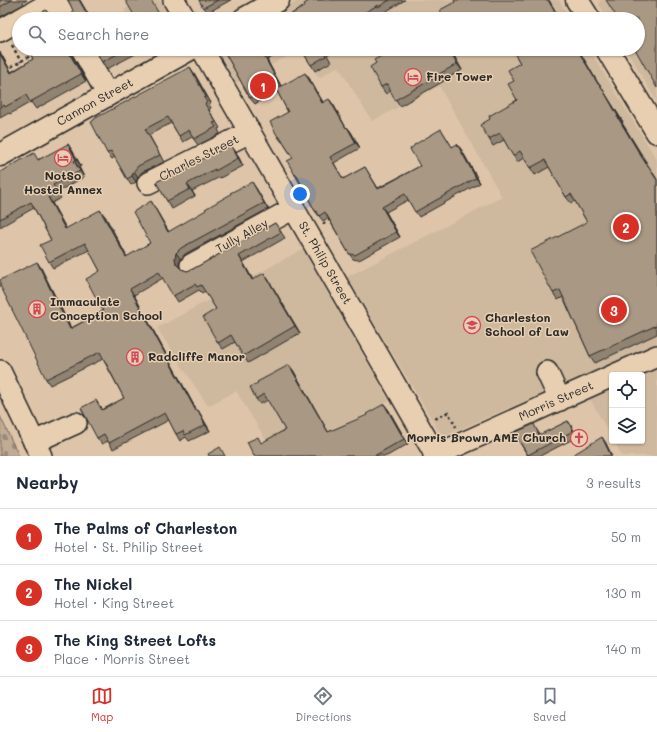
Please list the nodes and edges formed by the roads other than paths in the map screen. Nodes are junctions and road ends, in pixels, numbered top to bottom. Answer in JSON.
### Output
{"nodes":[{"id":1,"x":55,"y":0,"type":"edge"},
{"id":2,"x":174,"y":0,"type":"edge"},
{"id":3,"x":278,"y":0,"type":"edge"},
{"id":4,"x":34,"y":12,"type":"edge"},
{"id":5,"x":62,"y":12,"type":"edge"},
{"id":6,"x":181,"y":12,"type":"edge"},
{"id":7,"x":257,"y":12,"type":"edge"},
{"id":8,"x":12,"y":29,"type":"edge"},
{"id":9,"x":5,"y":37,"type":"edge"},
{"id":10,"x":86,"y":56,"type":"edge"},
{"id":11,"x":178,"y":56,"type":"edge"},
{"id":12,"x":206,"y":56,"type":"edge"},
{"id":13,"x":611,"y":56,"type":"edge"},
{"id":14,"x":108,"y":95,"type":"junction"},
{"id":15,"x":250,"y":132,"type":"junction"},
{"id":16,"x":657,"y":132,"type":"edge"},
{"id":17,"x":0,"y":155,"type":"edge"},
{"id":18,"x":148,"y":183,"type":"dead end"},
{"id":19,"x":294,"y":208,"type":"junction"},
{"id":20,"x":191,"y":265,"type":"dead end"},
{"id":21,"x":657,"y":356,"type":"edge"},
{"id":22,"x":0,"y":372,"type":"edge"},
{"id":23,"x":547,"y":372,"type":"dead end"},
{"id":24,"x":622,"y":372,"type":"edge"},
{"id":25,"x":609,"y":378,"type":"edge"},
{"id":26,"x":560,"y":400,"type":"junction"},
{"id":27,"x":76,"y":423,"type":"dead end"},
{"id":28,"x":37,"y":449,"type":"edge"},
{"id":29,"x":435,"y":456,"type":"edge"}],
"edges":[{"from":1,"to":4,"type":"street"},
{"from":1,"to":5,"type":"street"},
{"from":2,"to":6,"type":"street"},
{"from":3,"to":7,"type":"main road"},
{"from":8,"to":9,"type":"street"},
{"from":10,"to":14,"type":"street"},
{"from":11,"to":14,"type":"main road","name":"Cannon Street"},
{"from":12,"to":15,"type":"street","name":"St. Philip Street"},
{"from":13,"to":16,"type":"main road"},
{"from":14,"to":17,"type":"main road","name":"Cannon Street"},
{"from":15,"to":18,"type":"street","name":"Charles Street"},
{"from":15,"to":19,"type":"street","name":"St. Philip Street"},
{"from":19,"to":20,"type":"street","name":"Tully Alley"},
{"from":19,"to":29,"type":"street","name":"St. Philip Street"},
{"from":21,"to":24,"type":"street","name":"Morris Street"},
{"from":22,"to":28,"type":"street"},
{"from":23,"to":26,"type":"street"},
{"from":25,"to":26,"type":"street","name":"Morris Street"},
{"from":26,"to":29,"type":"street","name":"Morris Street"},
{"from":27,"to":28,"type":"street"}]}
